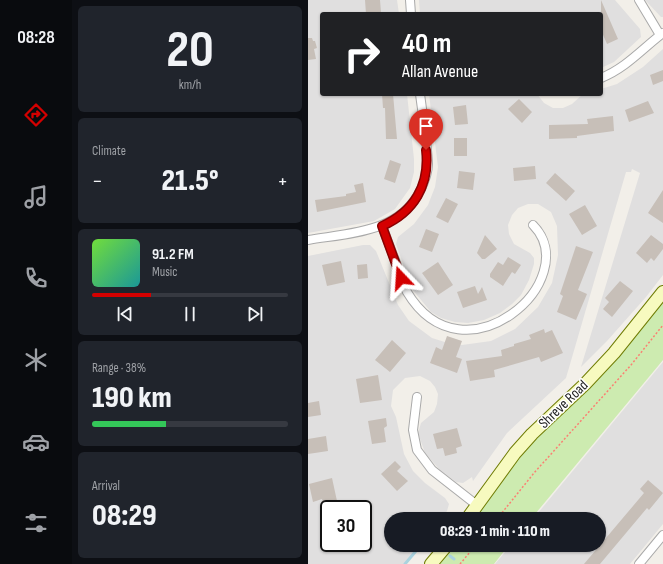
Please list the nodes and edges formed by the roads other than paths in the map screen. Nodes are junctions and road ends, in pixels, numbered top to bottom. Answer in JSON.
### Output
{"nodes":[{"id":1,"x":410,"y":0,"type":"edge"},
{"id":2,"x":639,"y":0,"type":"edge"},
{"id":3,"x":412,"y":12,"type":"edge"},
{"id":4,"x":662,"y":34,"type":"edge"},
{"id":5,"x":603,"y":77,"type":"edge"},
{"id":6,"x":420,"y":96,"type":"edge"},
{"id":7,"x":534,"y":224,"type":"dead end"},
{"id":8,"x":382,"y":226,"type":"junction"},
{"id":9,"x":308,"y":240,"type":"edge"},
{"id":10,"x":663,"y":292,"type":"edge"},
{"id":11,"x":417,"y":397,"type":"dead end"},
{"id":12,"x":478,"y":506,"type":"junction"},
{"id":13,"x":473,"y":512,"type":"edge"},
{"id":14,"x":663,"y":535,"type":"edge"},
{"id":15,"x":441,"y":552,"type":"edge"},
{"id":16,"x":431,"y":564,"type":"edge"},
{"id":17,"x":639,"y":564,"type":"edge"}],
"edges":[{"from":1,"to":3,"type":"street"},
{"from":2,"to":4,"type":"street"},
{"from":4,"to":5,"type":"street"},
{"from":6,"to":8,"type":"street"},
{"from":7,"to":8,"type":"street"},
{"from":8,"to":9,"type":"street"},
{"from":10,"to":12,"type":"main road","name":"Shreve Road"},
{"from":11,"to":12,"type":"street"},
{"from":12,"to":13,"type":"main road","name":"Shreve Road"},
{"from":14,"to":17,"type":"street"},
{"from":15,"to":16,"type":"main road"}]}
